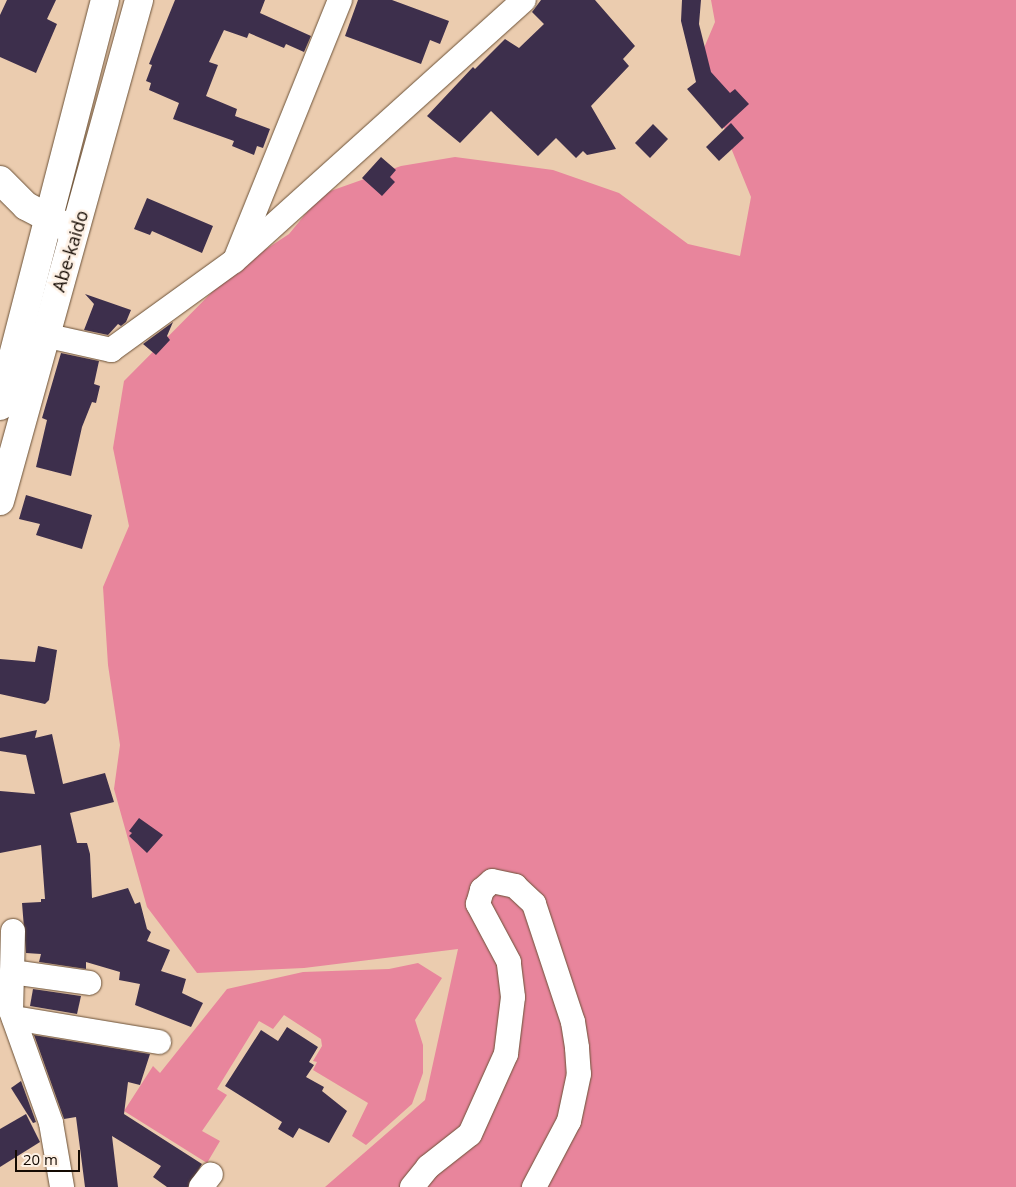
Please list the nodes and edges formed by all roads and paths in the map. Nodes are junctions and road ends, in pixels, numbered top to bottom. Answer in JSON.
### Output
{"nodes":[{"id":1,"x":104,"y":0,"type":"edge"},
{"id":2,"x":139,"y":0,"type":"edge"},
{"id":3,"x":340,"y":0,"type":"edge"},
{"id":4,"x":524,"y":0,"type":"edge"},
{"id":5,"x":0,"y":180,"type":"edge"},
{"id":6,"x":48,"y":219,"type":"junction"},
{"id":7,"x":76,"y":231,"type":"junction"},
{"id":8,"x":234,"y":261,"type":"junction"},
{"id":9,"x":44,"y":335,"type":"junction"},
{"id":10,"x":8,"y":343,"type":"edge"},
{"id":11,"x":0,"y":406,"type":"edge"},
{"id":12,"x":0,"y":501,"type":"edge"},
{"id":13,"x":13,"y":931,"type":"dead end"},
{"id":14,"x":12,"y":972,"type":"junction"},
{"id":15,"x":89,"y":984,"type":"dead end"},
{"id":16,"x":14,"y":1018,"type":"junction"},
{"id":17,"x":159,"y":1042,"type":"dead end"},
{"id":18,"x":62,"y":1187,"type":"edge"},
{"id":19,"x":412,"y":1187,"type":"edge"},
{"id":20,"x":534,"y":1187,"type":"edge"}],
"edges":[{"from":1,"to":6,"type":"main road","name":"Abe-kaido"},
{"from":2,"to":7,"type":"main road","name":"Abe-kaido"},
{"from":3,"to":8,"type":"street"},
{"from":4,"to":8,"type":"street"},
{"from":5,"to":6,"type":"main road"},
{"from":6,"to":7,"type":"main road"},
{"from":6,"to":10,"type":"main road","name":"Abe-kaido"},
{"from":7,"to":9,"type":"main road","name":"Abe-kaido"},
{"from":8,"to":9,"type":"street"},
{"from":9,"to":12,"type":"main road","name":"Abe-kaido"},
{"from":10,"to":11,"type":"main road","name":"Abe-kaido"},
{"from":13,"to":14,"type":"street"},
{"from":14,"to":15,"type":"street"},
{"from":14,"to":16,"type":"street"},
{"from":16,"to":17,"type":"street"},
{"from":16,"to":18,"type":"street"},
{"from":19,"to":20,"type":"street"}]}
